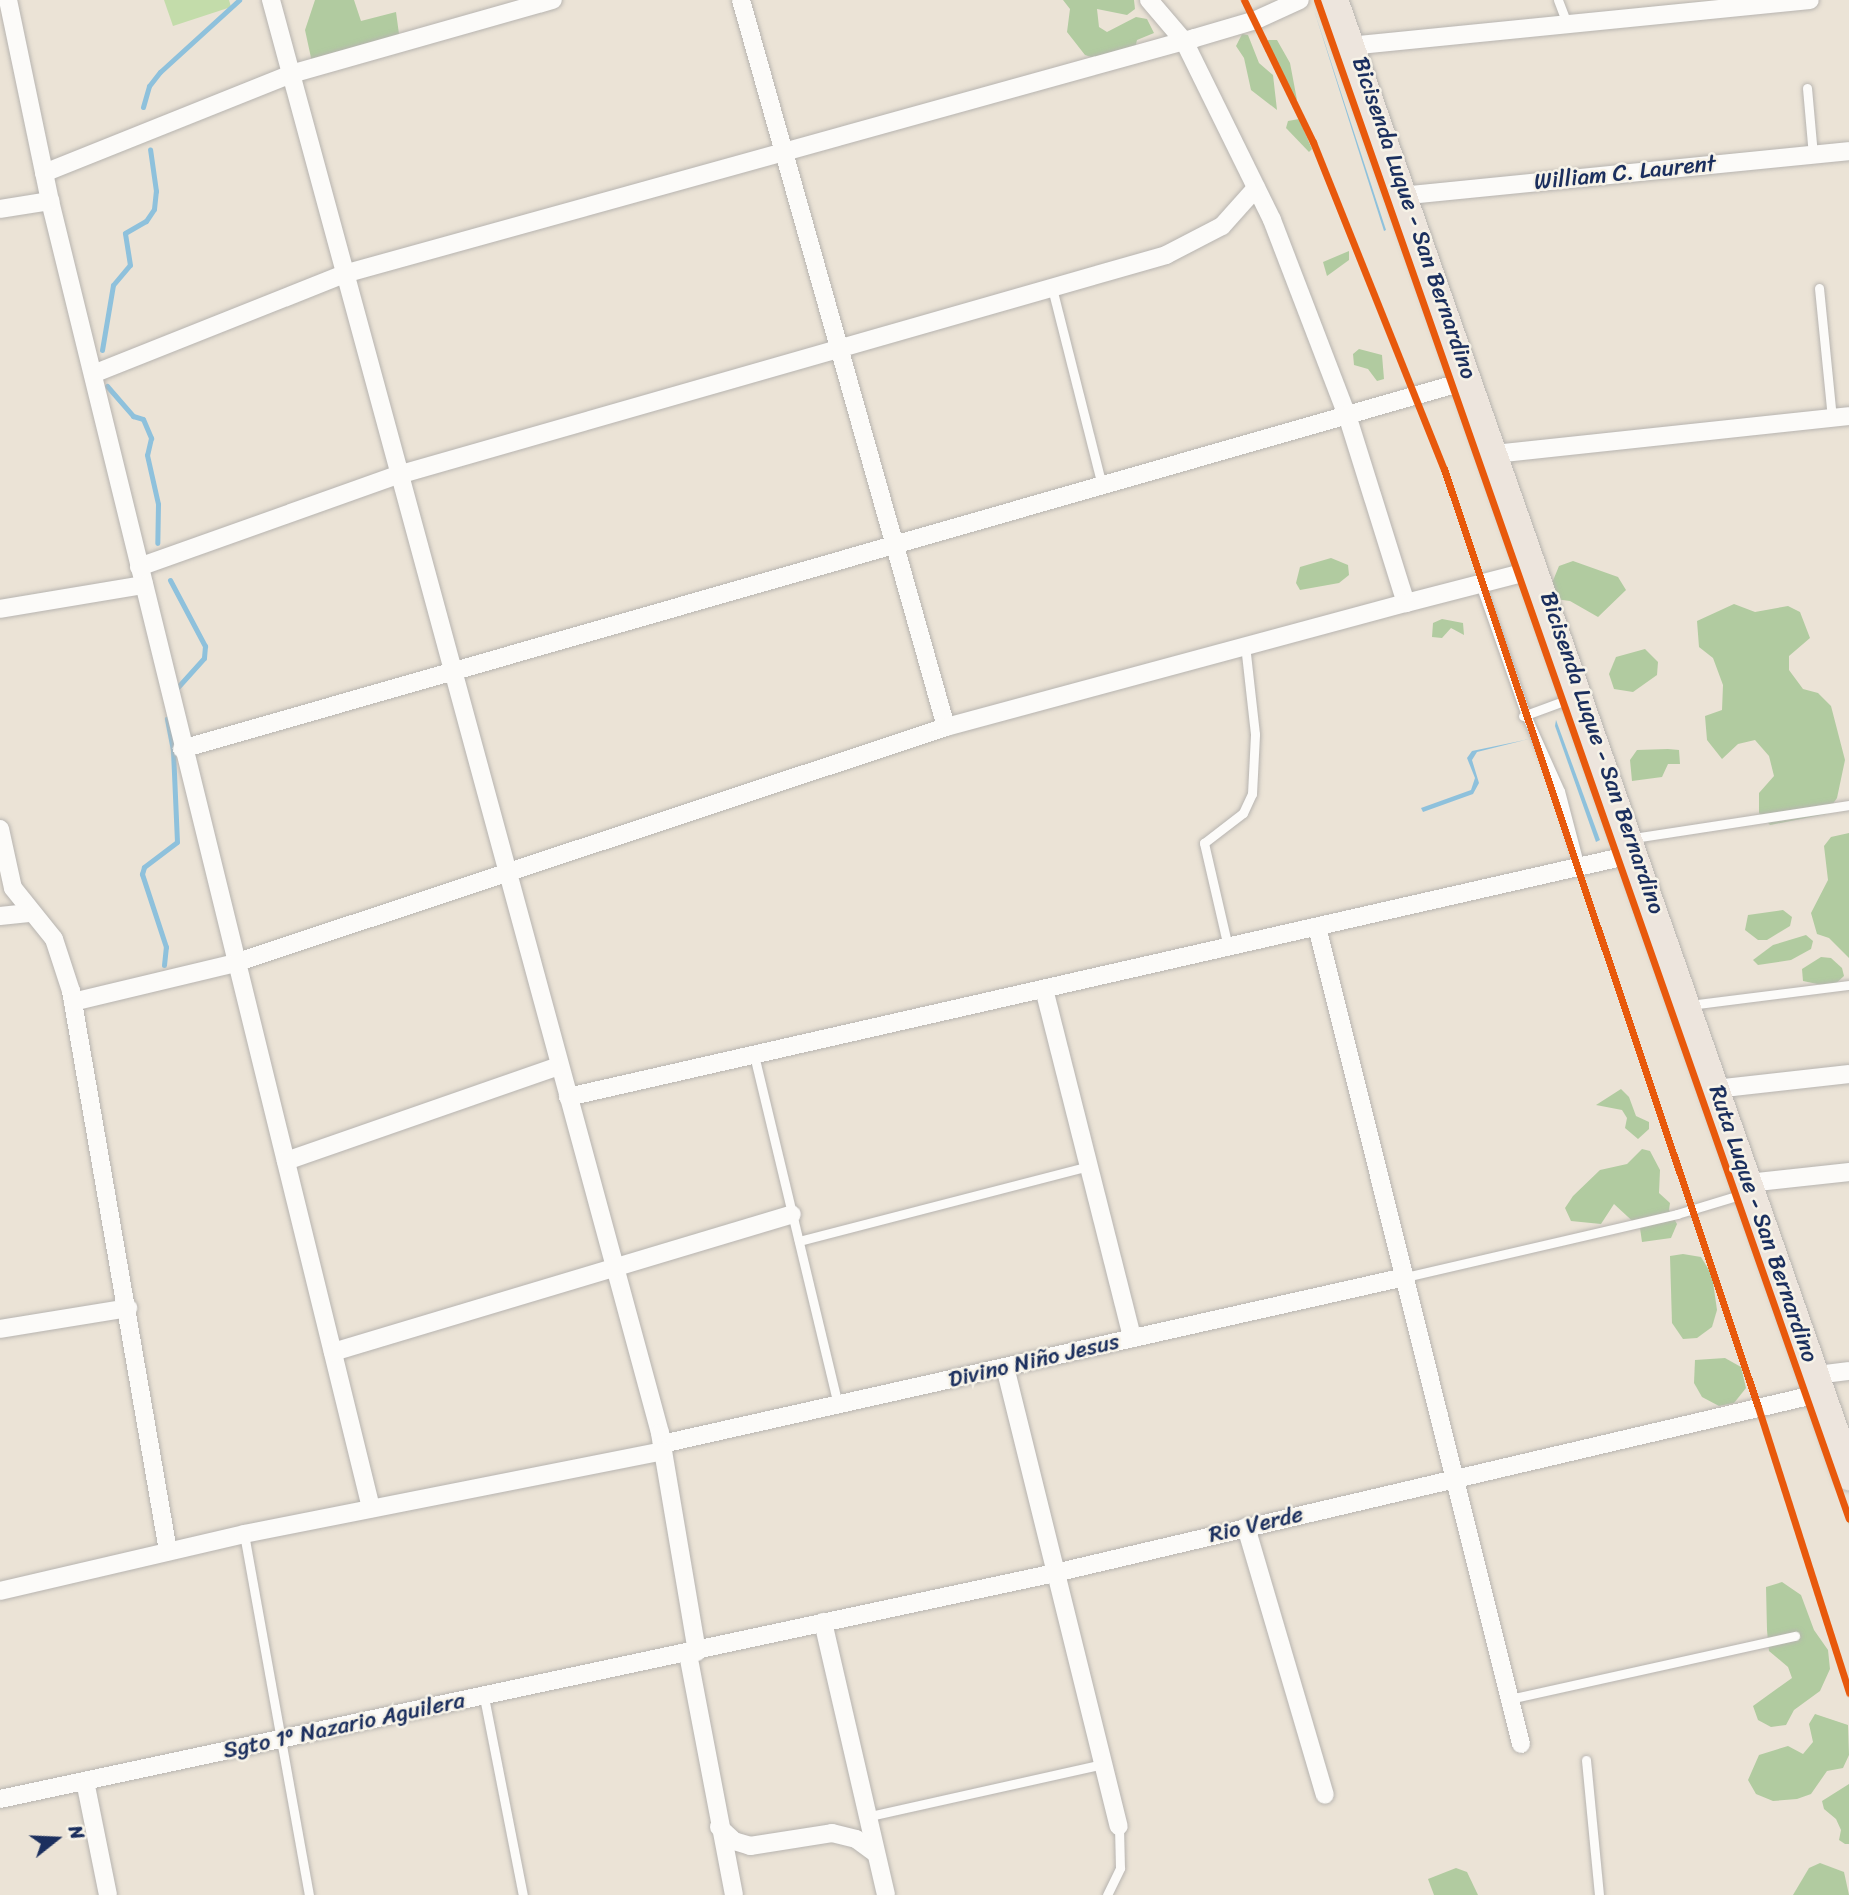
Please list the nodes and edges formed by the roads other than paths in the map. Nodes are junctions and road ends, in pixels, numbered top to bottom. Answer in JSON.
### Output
{"nodes":[{"id":1,"x":8,"y":0,"type":"edge"},
{"id":2,"x":271,"y":0,"type":"edge"},
{"id":3,"x":553,"y":0,"type":"edge"},
{"id":4,"x":741,"y":0,"type":"edge"},
{"id":5,"x":1149,"y":0,"type":"edge"},
{"id":6,"x":1300,"y":0,"type":"edge"},
{"id":7,"x":1333,"y":0,"type":"edge"},
{"id":8,"x":1558,"y":0,"type":"edge"},
{"id":9,"x":1811,"y":0,"type":"edge"},
{"id":10,"x":1774,"y":2,"type":"edge"},
{"id":11,"x":1567,"y":24,"type":"junction"},
{"id":12,"x":1184,"y":41,"type":"junction"},
{"id":13,"x":1349,"y":46,"type":"junction"},
{"id":14,"x":291,"y":74,"type":"junction"},
{"id":15,"x":1807,"y":88,"type":"dead end"},
{"id":16,"x":1849,"y":151,"type":"edge"},
{"id":17,"x":784,"y":152,"type":"junction"},
{"id":18,"x":1812,"y":155,"type":"junction"},
{"id":19,"x":44,"y":173,"type":"junction"},
{"id":20,"x":1256,"y":188,"type":"junction"},
{"id":21,"x":1401,"y":196,"type":"junction"},
{"id":22,"x":50,"y":201,"type":"junction"},
{"id":23,"x":0,"y":209,"type":"edge"},
{"id":24,"x":344,"y":274,"type":"junction"},
{"id":25,"x":1052,"y":288,"type":"junction"},
{"id":26,"x":1819,"y":288,"type":"dead end"},
{"id":27,"x":840,"y":349,"type":"junction"},
{"id":28,"x":93,"y":373,"type":"junction"},
{"id":29,"x":1466,"y":381,"type":"junction"},
{"id":30,"x":1346,"y":415,"type":"junction"},
{"id":31,"x":1840,"y":417,"type":"edge"},
{"id":32,"x":1493,"y":454,"type":"junction"},
{"id":33,"x":398,"y":475,"type":"junction"},
{"id":34,"x":1102,"y":485,"type":"junction"},
{"id":35,"x":895,"y":545,"type":"junction"},
{"id":36,"x":1534,"y":570,"type":"junction"},
{"id":37,"x":141,"y":576,"type":"junction"},
{"id":38,"x":1480,"y":584,"type":"junction"},
{"id":39,"x":1406,"y":603,"type":"junction"},
{"id":40,"x":0,"y":609,"type":"edge"},
{"id":41,"x":1244,"y":644,"type":"junction"},
{"id":42,"x":451,"y":672,"type":"junction"},
{"id":43,"x":1577,"y":696,"type":"junction"},
{"id":44,"x":1525,"y":715,"type":"junction"},
{"id":45,"x":946,"y":727,"type":"junction"},
{"id":46,"x":183,"y":749,"type":"junction"},
{"id":47,"x":1849,"y":805,"type":"edge"},
{"id":48,"x":0,"y":830,"type":"edge"},
{"id":49,"x":1628,"y":848,"type":"junction"},
{"id":50,"x":1580,"y":867,"type":"junction"},
{"id":51,"x":506,"y":871,"type":"junction"},
{"id":52,"x":29,"y":913,"type":"junction"},
{"id":53,"x":0,"y":916,"type":"edge"},
{"id":54,"x":1317,"y":927,"type":"junction"},
{"id":55,"x":1228,"y":947,"type":"junction"},
{"id":56,"x":235,"y":963,"type":"junction"},
{"id":57,"x":1849,"y":985,"type":"edge"},
{"id":58,"x":1044,"y":989,"type":"junction"},
{"id":59,"x":72,"y":1002,"type":"junction"},
{"id":60,"x":1685,"y":1005,"type":"junction"},
{"id":61,"x":754,"y":1055,"type":"junction"},
{"id":62,"x":559,"y":1066,"type":"junction"},
{"id":63,"x":1849,"y":1074,"type":"edge"},
{"id":64,"x":1716,"y":1089,"type":"junction"},
{"id":65,"x":568,"y":1097,"type":"junction"},
{"id":66,"x":286,"y":1161,"type":"junction"},
{"id":67,"x":1088,"y":1166,"type":"junction"},
{"id":68,"x":1849,"y":1172,"type":"edge"},
{"id":69,"x":1749,"y":1187,"type":"junction"},
{"id":70,"x":792,"y":1214,"type":"junction"},
{"id":71,"x":799,"y":1241,"type":"junction"},
{"id":72,"x":614,"y":1265,"type":"junction"},
{"id":73,"x":1405,"y":1277,"type":"junction"},
{"id":74,"x":128,"y":1308,"type":"junction"},
{"id":75,"x":0,"y":1329,"type":"edge"},
{"id":76,"x":1132,"y":1338,"type":"junction"},
{"id":77,"x":333,"y":1352,"type":"junction"},
{"id":78,"x":1005,"y":1367,"type":"junction"},
{"id":79,"x":1849,"y":1371,"type":"edge"},
{"id":80,"x":1819,"y":1384,"type":"junction"},
{"id":81,"x":838,"y":1405,"type":"junction"},
{"id":82,"x":663,"y":1448,"type":"junction"},
{"id":83,"x":1849,"y":1475,"type":"edge"},
{"id":84,"x":1455,"y":1477,"type":"junction"},
{"id":85,"x":371,"y":1508,"type":"junction"},
{"id":86,"x":1247,"y":1527,"type":"junction"},
{"id":87,"x":244,"y":1535,"type":"junction"},
{"id":88,"x":169,"y":1551,"type":"junction"},
{"id":89,"x":1055,"y":1573,"type":"junction"},
{"id":90,"x":0,"y":1591,"type":"edge"},
{"id":91,"x":823,"y":1622,"type":"junction"},
{"id":92,"x":1794,"y":1636,"type":"dead end"},
{"id":93,"x":693,"y":1653,"type":"junction"},
{"id":94,"x":484,"y":1697,"type":"junction"},
{"id":95,"x":1510,"y":1699,"type":"junction"},
{"id":96,"x":281,"y":1739,"type":"junction"},
{"id":97,"x":1521,"y":1744,"type":"dead end"},
{"id":98,"x":1586,"y":1760,"type":"dead end"},
{"id":99,"x":1103,"y":1764,"type":"junction"},
{"id":100,"x":85,"y":1781,"type":"junction"},
{"id":101,"x":1325,"y":1795,"type":"dead end"},
{"id":102,"x":0,"y":1799,"type":"edge"},
{"id":103,"x":866,"y":1817,"type":"junction"},
{"id":104,"x":1119,"y":1826,"type":"joint"},
{"id":105,"x":719,"y":1827,"type":"junction"},
{"id":106,"x":875,"y":1853,"type":"junction"},
{"id":107,"x":108,"y":1895,"type":"edge"},
{"id":108,"x":309,"y":1895,"type":"edge"},
{"id":109,"x":523,"y":1895,"type":"edge"},
{"id":110,"x":734,"y":1895,"type":"edge"},
{"id":111,"x":886,"y":1895,"type":"edge"},
{"id":112,"x":1107,"y":1895,"type":"edge"},
{"id":113,"x":1599,"y":1895,"type":"edge"}],
"edges":[{"from":1,"to":19,"type":"street"},
{"from":2,"to":14,"type":"street"},
{"from":3,"to":14,"type":"street"},
{"from":4,"to":17,"type":"street"},
{"from":5,"to":12,"type":"street"},
{"from":6,"to":12,"type":"street"},
{"from":7,"to":13,"type":"main road","name":"Ruta Luque - San Bernardino"},
{"from":8,"to":11,"type":"lane"},
{"from":9,"to":10,"type":"street"},
{"from":10,"to":11,"type":"street"},
{"from":11,"to":13,"type":"street"},
{"from":12,"to":17,"type":"street"},
{"from":12,"to":20,"type":"street"},
{"from":13,"to":21,"type":"main road","name":"Ruta Luque - San Bernardino"},
{"from":14,"to":19,"type":"street"},
{"from":14,"to":24,"type":"street"},
{"from":15,"to":18,"type":"lane"},
{"from":16,"to":18,"type":"street","name":"William C. Laurent"},
{"from":17,"to":24,"type":"street"},
{"from":17,"to":27,"type":"street"},
{"from":18,"to":21,"type":"street","name":"William C. Laurent"},
{"from":19,"to":22,"type":"street"},
{"from":20,"to":25,"type":"street"},
{"from":20,"to":30,"type":"street"},
{"from":21,"to":29,"type":"main road","name":"Ruta Luque - San Bernardino"},
{"from":22,"to":23,"type":"street"},
{"from":22,"to":28,"type":"street"},
{"from":24,"to":28,"type":"street"},
{"from":24,"to":33,"type":"street"},
{"from":25,"to":27,"type":"street"},
{"from":25,"to":34,"type":"lane"},
{"from":26,"to":31,"type":"lane"},
{"from":27,"to":33,"type":"street"},
{"from":27,"to":35,"type":"street"},
{"from":28,"to":37,"type":"street"},
{"from":29,"to":30,"type":"street"},
{"from":29,"to":32,"type":"main road","name":"Ruta Luque - San Bernardino"},
{"from":30,"to":34,"type":"street"},
{"from":30,"to":39,"type":"street"},
{"from":31,"to":32,"type":"street"},
{"from":32,"to":36,"type":"main road","name":"Ruta Luque - San Bernardino"},
{"from":33,"to":37,"type":"street"},
{"from":33,"to":42,"type":"street"},
{"from":34,"to":35,"type":"street"},
{"from":35,"to":42,"type":"street"},
{"from":35,"to":45,"type":"street"},
{"from":36,"to":38,"type":"street"},
{"from":36,"to":43,"type":"main road","name":"Ruta Luque - San Bernardino"},
{"from":37,"to":40,"type":"street"},
{"from":37,"to":46,"type":"street"},
{"from":38,"to":39,"type":"street"},
{"from":38,"to":44,"type":"lane"},
{"from":39,"to":41,"type":"street"},
{"from":41,"to":45,"type":"street"},
{"from":41,"to":55,"type":"lane"},
{"from":42,"to":46,"type":"street"},
{"from":42,"to":51,"type":"street"},
{"from":43,"to":44,"type":"lane"},
{"from":43,"to":49,"type":"main road","name":"Ruta Luque - San Bernardino"},
{"from":44,"to":50,"type":"lane"},
{"from":45,"to":51,"type":"street"},
{"from":46,"to":56,"type":"street"},
{"from":47,"to":49,"type":"lane"},
{"from":48,"to":52,"type":"street"},
{"from":49,"to":50,"type":"street"},
{"from":49,"to":60,"type":"main road","name":"Ruta Luque - San Bernardino"},
{"from":50,"to":54,"type":"street"},
{"from":51,"to":56,"type":"street"},
{"from":51,"to":62,"type":"street"},
{"from":52,"to":53,"type":"street"},
{"from":52,"to":59,"type":"street"},
{"from":54,"to":55,"type":"street"},
{"from":54,"to":73,"type":"street"},
{"from":55,"to":58,"type":"street"},
{"from":56,"to":59,"type":"street"},
{"from":56,"to":66,"type":"street"},
{"from":57,"to":60,"type":"lane"},
{"from":58,"to":61,"type":"street"},
{"from":58,"to":67,"type":"street"},
{"from":59,"to":74,"type":"street"},
{"from":60,"to":64,"type":"main road","name":"Ruta Luque - San Bernardino"},
{"from":61,"to":65,"type":"street"},
{"from":61,"to":70,"type":"lane"},
{"from":62,"to":65,"type":"street"},
{"from":62,"to":66,"type":"street"},
{"from":63,"to":64,"type":"street"},
{"from":64,"to":69,"type":"main road","name":"Ruta Luque - San Bernardino"},
{"from":65,"to":72,"type":"street"},
{"from":66,"to":77,"type":"street"},
{"from":67,"to":71,"type":"lane"},
{"from":67,"to":76,"type":"street"},
{"from":68,"to":69,"type":"street"},
{"from":69,"to":73,"type":"lane"},
{"from":69,"to":80,"type":"main road","name":"Ruta Luque - San Bernardino"},
{"from":70,"to":71,"type":"lane"},
{"from":70,"to":72,"type":"street"},
{"from":71,"to":81,"type":"lane"},
{"from":72,"to":77,"type":"street"},
{"from":72,"to":82,"type":"street"},
{"from":73,"to":76,"type":"street","name":"Divino Niño Jesus"},
{"from":73,"to":84,"type":"street"},
{"from":74,"to":75,"type":"street"},
{"from":74,"to":88,"type":"street"},
{"from":76,"to":78,"type":"street","name":"Divino Niño Jesus"},
{"from":77,"to":85,"type":"street"},
{"from":78,"to":81,"type":"street","name":"Divino Niño Jesus"},
{"from":78,"to":89,"type":"street"},
{"from":79,"to":80,"type":"street","name":"Rio Verde"},
{"from":80,"to":83,"type":"main road","name":"Ruta Luque - San Bernardino"},
{"from":80,"to":84,"type":"street","name":"Rio Verde"},
{"from":81,"to":82,"type":"street","name":"Divino Niño Jesus"},
{"from":82,"to":85,"type":"street","name":"Divino Niño Jesus"},
{"from":82,"to":93,"type":"street"},
{"from":84,"to":86,"type":"street","name":"Rio Verde"},
{"from":84,"to":95,"type":"street"},
{"from":85,"to":87,"type":"street","name":"Divino Niño Jesus"},
{"from":86,"to":89,"type":"street","name":"Rio Verde"},
{"from":86,"to":101,"type":"street"},
{"from":87,"to":88,"type":"street","name":"Divino Niño Jesus"},
{"from":87,"to":96,"type":"lane"},
{"from":88,"to":90,"type":"street","name":"Divino Niño Jesus"},
{"from":89,"to":91,"type":"street","name":"Rio Verde"},
{"from":89,"to":99,"type":"street"},
{"from":91,"to":93,"type":"street","name":"Rio Verde"},
{"from":91,"to":103,"type":"street"},
{"from":92,"to":95,"type":"lane"},
{"from":93,"to":94,"type":"street","name":"Sgto 1º Nazario Aguilera"},
{"from":93,"to":105,"type":"street"},
{"from":94,"to":96,"type":"street","name":"Sgto 1º Nazario Aguilera"},
{"from":94,"to":109,"type":"lane"},
{"from":95,"to":97,"type":"street"},
{"from":96,"to":100,"type":"street","name":"Sgto 1º Nazario Aguilera"},
{"from":96,"to":108,"type":"lane"},
{"from":98,"to":113,"type":"lane"},
{"from":99,"to":103,"type":"lane"},
{"from":99,"to":104,"type":"street"},
{"from":100,"to":102,"type":"street","name":"Sgto 1º Nazario Aguilera"},
{"from":100,"to":107,"type":"street"},
{"from":103,"to":106,"type":"street"},
{"from":104,"to":112,"type":"lane"},
{"from":105,"to":106,"type":"street"},
{"from":105,"to":110,"type":"street"},
{"from":106,"to":111,"type":"street"}]}
